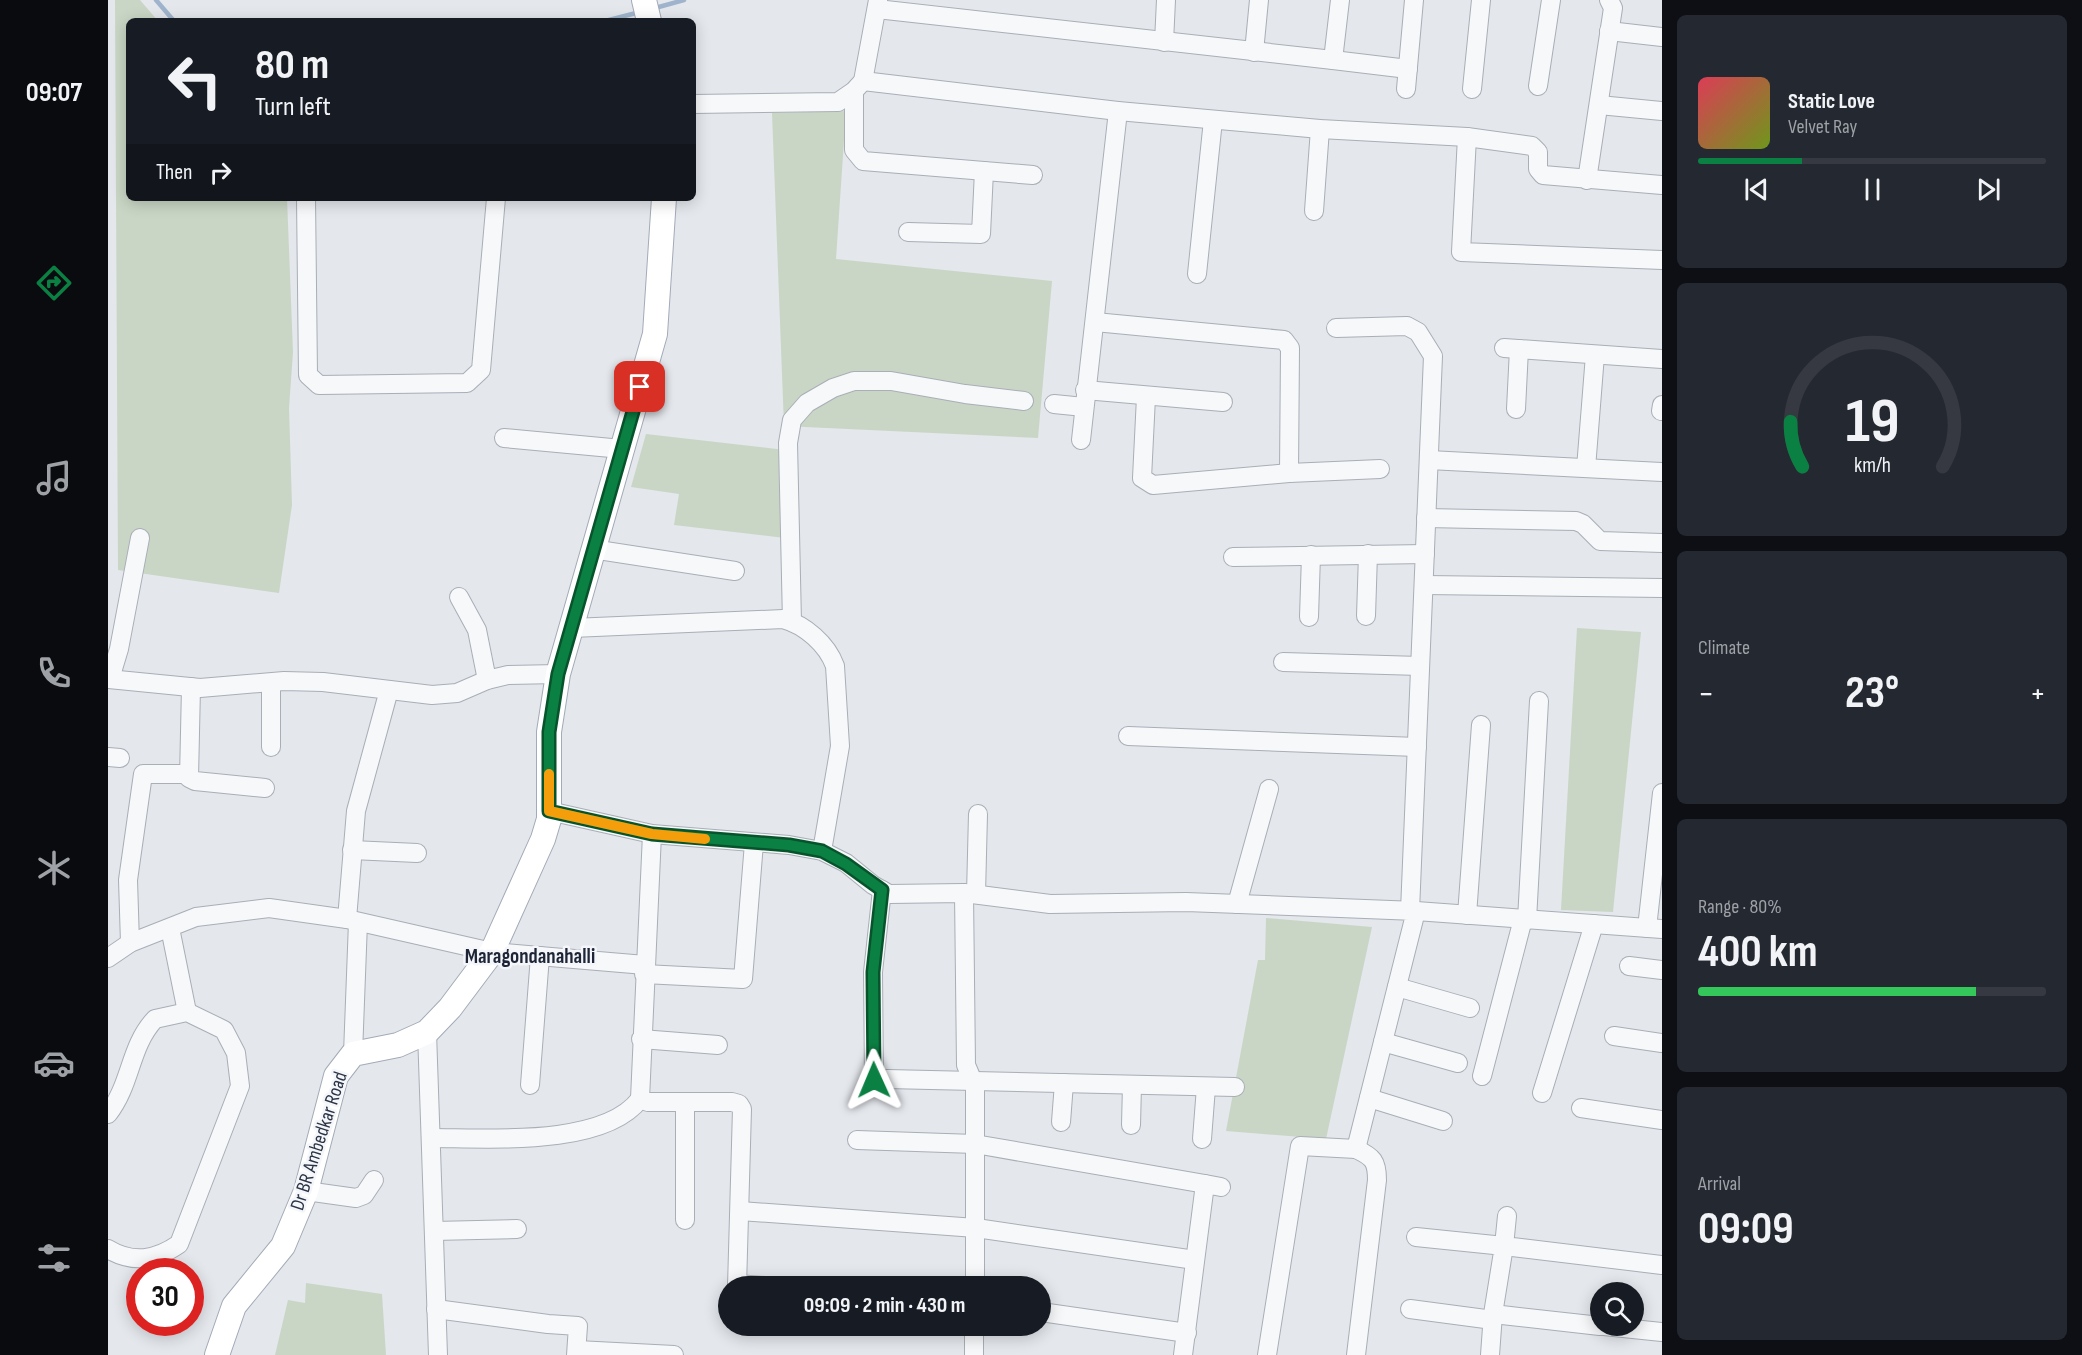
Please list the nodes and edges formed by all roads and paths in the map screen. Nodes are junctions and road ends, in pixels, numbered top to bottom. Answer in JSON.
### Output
{"nodes":[{"id":1,"x":644,"y":0,"type":"edge"},
{"id":2,"x":1166,"y":0,"type":"edge"},
{"id":3,"x":1258,"y":0,"type":"edge"},
{"id":4,"x":1340,"y":0,"type":"edge"},
{"id":5,"x":1414,"y":0,"type":"edge"},
{"id":6,"x":1481,"y":0,"type":"edge"},
{"id":7,"x":1551,"y":0,"type":"edge"},
{"id":8,"x":1609,"y":0,"type":"edge"},
{"id":9,"x":878,"y":4,"type":"edge"},
{"id":10,"x":649,"y":18,"type":"edge"},
{"id":11,"x":1609,"y":31,"type":"junction"},
{"id":12,"x":1662,"y":37,"type":"edge"},
{"id":13,"x":1164,"y":42,"type":"junction"},
{"id":14,"x":1254,"y":52,"type":"junction"},
{"id":15,"x":1333,"y":60,"type":"junction"},
{"id":16,"x":1408,"y":69,"type":"junction"},
{"id":17,"x":859,"y":86,"type":"junction"},
{"id":18,"x":1538,"y":86,"type":"dead end"},
{"id":19,"x":1406,"y":89,"type":"dead end"},
{"id":20,"x":1472,"y":89,"type":"dead end"},
{"id":21,"x":696,"y":104,"type":"edge"},
{"id":22,"x":1599,"y":105,"type":"junction"},
{"id":23,"x":1118,"y":111,"type":"junction"},
{"id":24,"x":1662,"y":111,"type":"edge"},
{"id":25,"x":1213,"y":120,"type":"junction"},
{"id":26,"x":1320,"y":129,"type":"junction"},
{"id":27,"x":1467,"y":137,"type":"junction"},
{"id":28,"x":984,"y":171,"type":"junction"},
{"id":29,"x":1033,"y":175,"type":"dead end"},
{"id":30,"x":1587,"y":180,"type":"junction"},
{"id":31,"x":1662,"y":185,"type":"edge"},
{"id":32,"x":306,"y":201,"type":"edge"},
{"id":33,"x":496,"y":201,"type":"edge"},
{"id":34,"x":664,"y":201,"type":"edge"},
{"id":35,"x":1314,"y":211,"type":"dead end"},
{"id":36,"x":908,"y":232,"type":"dead end"},
{"id":37,"x":1662,"y":260,"type":"edge"},
{"id":38,"x":1197,"y":274,"type":"dead end"},
{"id":39,"x":1095,"y":322,"type":"junction"},
{"id":40,"x":1336,"y":328,"type":"dead end"},
{"id":41,"x":1595,"y":355,"type":"junction"},
{"id":42,"x":1662,"y":359,"type":"edge"},
{"id":43,"x":1146,"y":397,"type":"junction"},
{"id":44,"x":1084,"y":399,"type":"junction"},
{"id":45,"x":1024,"y":401,"type":"dead end"},
{"id":46,"x":1223,"y":402,"type":"dead end"},
{"id":47,"x":1054,"y":404,"type":"dead end"},
{"id":48,"x":1662,"y":405,"type":"edge"},
{"id":49,"x":1516,"y":410,"type":"dead end"},
{"id":50,"x":1661,"y":411,"type":"edge"},
{"id":51,"x":504,"y":438,"type":"dead end"},
{"id":52,"x":1081,"y":440,"type":"dead end"},
{"id":53,"x":622,"y":450,"type":"junction"},
{"id":54,"x":1429,"y":460,"type":"junction"},
{"id":55,"x":1586,"y":468,"type":"junction"},
{"id":56,"x":1380,"y":469,"type":"dead end"},
{"id":57,"x":1662,"y":472,"type":"edge"},
{"id":58,"x":1289,"y":473,"type":"junction"},
{"id":59,"x":1426,"y":518,"type":"junction"},
{"id":60,"x":140,"y":538,"type":"dead end"},
{"id":61,"x":1662,"y":543,"type":"edge"},
{"id":62,"x":592,"y":549,"type":"junction"},
{"id":63,"x":1368,"y":554,"type":"junction"},
{"id":64,"x":1425,"y":554,"type":"junction"},
{"id":65,"x":1311,"y":555,"type":"junction"},
{"id":66,"x":1233,"y":557,"type":"dead end"},
{"id":67,"x":735,"y":571,"type":"dead end"},
{"id":68,"x":1424,"y":585,"type":"junction"},
{"id":69,"x":1662,"y":588,"type":"edge"},
{"id":70,"x":459,"y":597,"type":"dead end"},
{"id":71,"x":1366,"y":616,"type":"dead end"},
{"id":72,"x":1309,"y":617,"type":"dead end"},
{"id":73,"x":792,"y":622,"type":"junction"},
{"id":74,"x":572,"y":628,"type":"junction"},
{"id":75,"x":1283,"y":662,"type":"dead end"},
{"id":76,"x":1420,"y":666,"type":"junction"},
{"id":77,"x":558,"y":674,"type":"junction"},
{"id":78,"x":109,"y":679,"type":"edge"},
{"id":79,"x":487,"y":680,"type":"junction"},
{"id":80,"x":271,"y":682,"type":"junction"},
{"id":81,"x":191,"y":687,"type":"junction"},
{"id":82,"x":389,"y":690,"type":"junction"},
{"id":83,"x":1539,"y":701,"type":"dead end"},
{"id":84,"x":1481,"y":725,"type":"dead end"},
{"id":85,"x":1128,"y":736,"type":"dead end"},
{"id":86,"x":271,"y":747,"type":"dead end"},
{"id":87,"x":1417,"y":747,"type":"junction"},
{"id":88,"x":188,"y":774,"type":"junction"},
{"id":89,"x":265,"y":788,"type":"dead end"},
{"id":90,"x":1269,"y":789,"type":"dead end"},
{"id":91,"x":1662,"y":794,"type":"edge"},
{"id":92,"x":549,"y":811,"type":"junction"},
{"id":93,"x":978,"y":814,"type":"dead end"},
{"id":94,"x":652,"y":834,"type":"junction"},
{"id":95,"x":754,"y":843,"type":"junction"},
{"id":96,"x":352,"y":850,"type":"junction"},
{"id":97,"x":822,"y":851,"type":"junction"},
{"id":98,"x":417,"y":853,"type":"dead end"},
{"id":99,"x":882,"y":890,"type":"junction"},
{"id":100,"x":970,"y":894,"type":"junction"},
{"id":101,"x":1237,"y":904,"type":"junction"},
{"id":102,"x":1413,"y":911,"type":"junction"},
{"id":103,"x":1467,"y":915,"type":"junction"},
{"id":104,"x":1525,"y":919,"type":"junction"},
{"id":105,"x":352,"y":920,"type":"junction"},
{"id":106,"x":1594,"y":924,"type":"junction"},
{"id":107,"x":170,"y":928,"type":"junction"},
{"id":108,"x":1654,"y":929,"type":"edge"},
{"id":109,"x":129,"y":943,"type":"junction"},
{"id":110,"x":492,"y":952,"type":"junction"},
{"id":111,"x":540,"y":956,"type":"junction"},
{"id":112,"x":108,"y":958,"type":"edge"},
{"id":113,"x":1629,"y":966,"type":"dead end"},
{"id":114,"x":645,"y":970,"type":"junction"},
{"id":115,"x":1662,"y":970,"type":"edge"},
{"id":116,"x":1397,"y":987,"type":"junction"},
{"id":117,"x":1470,"y":1008,"type":"dead end"},
{"id":118,"x":187,"y":1012,"type":"junction"},
{"id":119,"x":428,"y":1032,"type":"junction"},
{"id":120,"x":1614,"y":1036,"type":"dead end"},
{"id":121,"x":641,"y":1039,"type":"junction"},
{"id":122,"x":1383,"y":1042,"type":"junction"},
{"id":123,"x":1662,"y":1043,"type":"edge"},
{"id":124,"x":718,"y":1045,"type":"dead end"},
{"id":125,"x":353,"y":1054,"type":"junction"},
{"id":126,"x":1458,"y":1063,"type":"dead end"},
{"id":127,"x":1482,"y":1076,"type":"dead end"},
{"id":128,"x":973,"y":1081,"type":"junction"},
{"id":129,"x":1064,"y":1083,"type":"junction"},
{"id":130,"x":530,"y":1085,"type":"dead end"},
{"id":131,"x":1132,"y":1085,"type":"junction"},
{"id":132,"x":1206,"y":1086,"type":"junction"},
{"id":133,"x":1235,"y":1087,"type":"dead end"},
{"id":134,"x":1542,"y":1093,"type":"dead end"},
{"id":135,"x":1369,"y":1098,"type":"junction"},
{"id":136,"x":640,"y":1099,"type":"junction"},
{"id":137,"x":685,"y":1102,"type":"junction"},
{"id":138,"x":1581,"y":1108,"type":"dead end"},
{"id":139,"x":108,"y":1114,"type":"edge"},
{"id":140,"x":1662,"y":1120,"type":"edge"},
{"id":141,"x":1443,"y":1121,"type":"dead end"},
{"id":142,"x":1062,"y":1122,"type":"dead end"},
{"id":143,"x":1131,"y":1125,"type":"dead end"},
{"id":144,"x":431,"y":1138,"type":"junction"},
{"id":145,"x":1202,"y":1139,"type":"dead end"},
{"id":146,"x":857,"y":1140,"type":"dead end"},
{"id":147,"x":975,"y":1144,"type":"junction"},
{"id":148,"x":1356,"y":1149,"type":"junction"},
{"id":149,"x":374,"y":1180,"type":"dead end"},
{"id":150,"x":306,"y":1191,"type":"junction"},
{"id":151,"x":740,"y":1211,"type":"junction"},
{"id":152,"x":1507,"y":1216,"type":"dead end"},
{"id":153,"x":685,"y":1220,"type":"dead end"},
{"id":154,"x":976,"y":1228,"type":"junction"},
{"id":155,"x":517,"y":1229,"type":"dead end"},
{"id":156,"x":434,"y":1231,"type":"junction"},
{"id":157,"x":1416,"y":1237,"type":"dead end"},
{"id":158,"x":1504,"y":1246,"type":"junction"},
{"id":159,"x":108,"y":1249,"type":"edge"},
{"id":160,"x":1195,"y":1260,"type":"junction"},
{"id":161,"x":1662,"y":1265,"type":"edge"},
{"id":162,"x":737,"y":1276,"type":"edge"},
{"id":163,"x":975,"y":1276,"type":"edge"},
{"id":164,"x":436,"y":1309,"type":"junction"},
{"id":165,"x":1410,"y":1309,"type":"dead end"},
{"id":166,"x":1051,"y":1313,"type":"edge"},
{"id":167,"x":1493,"y":1317,"type":"junction"},
{"id":168,"x":1590,"y":1325,"type":"edge"},
{"id":169,"x":1644,"y":1330,"type":"edge"},
{"id":170,"x":1662,"y":1332,"type":"edge"},
{"id":171,"x":1187,"y":1333,"type":"junction"},
{"id":172,"x":975,"y":1336,"type":"edge"},
{"id":173,"x":577,"y":1352,"type":"edge"},
{"id":174,"x":217,"y":1355,"type":"edge"},
{"id":175,"x":438,"y":1355,"type":"edge"},
{"id":176,"x":674,"y":1355,"type":"edge"},
{"id":177,"x":974,"y":1355,"type":"edge"},
{"id":178,"x":1183,"y":1355,"type":"edge"},
{"id":179,"x":1267,"y":1355,"type":"edge"},
{"id":180,"x":1356,"y":1355,"type":"edge"},
{"id":181,"x":1490,"y":1355,"type":"edge"}],
"edges":[{"from":1,"to":10,"type":"main road"},
{"from":2,"to":13,"type":"street"},
{"from":3,"to":14,"type":"street"},
{"from":4,"to":15,"type":"street"},
{"from":5,"to":16,"type":"street"},
{"from":6,"to":20,"type":"street"},
{"from":7,"to":18,"type":"street"},
{"from":8,"to":11,"type":"street"},
{"from":9,"to":13,"type":"street"},
{"from":9,"to":17,"type":"street"},
{"from":11,"to":12,"type":"street"},
{"from":11,"to":22,"type":"street"},
{"from":13,"to":14,"type":"street"},
{"from":14,"to":15,"type":"street"},
{"from":15,"to":16,"type":"street"},
{"from":16,"to":19,"type":"street"},
{"from":17,"to":21,"type":"street"},
{"from":17,"to":23,"type":"street"},
{"from":17,"to":28,"type":"street"},
{"from":22,"to":24,"type":"street"},
{"from":22,"to":30,"type":"street"},
{"from":23,"to":25,"type":"street"},
{"from":23,"to":39,"type":"street"},
{"from":25,"to":26,"type":"street"},
{"from":25,"to":38,"type":"street"},
{"from":26,"to":27,"type":"street"},
{"from":26,"to":35,"type":"street"},
{"from":27,"to":30,"type":"street"},
{"from":27,"to":37,"type":"street"},
{"from":28,"to":29,"type":"street"},
{"from":28,"to":36,"type":"street"},
{"from":30,"to":31,"type":"street"},
{"from":32,"to":33,"type":"street"},
{"from":34,"to":53,"type":"main road","name":"Dr BR Ambedkar Road"},
{"from":39,"to":44,"type":"street"},
{"from":39,"to":58,"type":"street"},
{"from":40,"to":54,"type":"street"},
{"from":41,"to":42,"type":"street"},
{"from":41,"to":49,"type":"street"},
{"from":41,"to":55,"type":"street"},
{"from":43,"to":44,"type":"street"},
{"from":43,"to":46,"type":"street"},
{"from":43,"to":58,"type":"street"},
{"from":44,"to":47,"type":"street"},
{"from":44,"to":52,"type":"street"},
{"from":45,"to":73,"type":"street"},
{"from":48,"to":50,"type":"street"},
{"from":51,"to":53,"type":"street"},
{"from":53,"to":62,"type":"main road","name":"Dr BR Ambedkar Road"},
{"from":54,"to":55,"type":"street"},
{"from":54,"to":59,"type":"street"},
{"from":55,"to":57,"type":"street"},
{"from":56,"to":58,"type":"street"},
{"from":59,"to":61,"type":"street"},
{"from":59,"to":64,"type":"street"},
{"from":60,"to":78,"type":"street"},
{"from":62,"to":67,"type":"street"},
{"from":62,"to":74,"type":"main road","name":"Dr BR Ambedkar Road"},
{"from":63,"to":64,"type":"street"},
{"from":63,"to":65,"type":"street"},
{"from":63,"to":71,"type":"street"},
{"from":64,"to":68,"type":"street"},
{"from":65,"to":66,"type":"street"},
{"from":65,"to":72,"type":"street"},
{"from":68,"to":69,"type":"street"},
{"from":68,"to":76,"type":"street"},
{"from":70,"to":79,"type":"street"},
{"from":73,"to":74,"type":"street"},
{"from":73,"to":97,"type":"street"},
{"from":74,"to":77,"type":"main road","name":"Dr BR Ambedkar Road"},
{"from":75,"to":76,"type":"street"},
{"from":76,"to":87,"type":"street"},
{"from":77,"to":79,"type":"street"},
{"from":77,"to":92,"type":"main road","name":"Dr BR Ambedkar Road"},
{"from":78,"to":81,"type":"street"},
{"from":79,"to":82,"type":"street"},
{"from":80,"to":81,"type":"street"},
{"from":80,"to":82,"type":"street"},
{"from":80,"to":86,"type":"street"},
{"from":81,"to":88,"type":"street"},
{"from":82,"to":96,"type":"street"},
{"from":83,"to":104,"type":"street"},
{"from":84,"to":103,"type":"street"},
{"from":85,"to":87,"type":"street"},
{"from":87,"to":102,"type":"street"},
{"from":88,"to":89,"type":"street"},
{"from":88,"to":109,"type":"street"},
{"from":90,"to":101,"type":"street"},
{"from":91,"to":108,"type":"street"},
{"from":92,"to":94,"type":"street"},
{"from":92,"to":110,"type":"main road","name":"Dr BR Ambedkar Road"},
{"from":93,"to":100,"type":"street"},
{"from":94,"to":95,"type":"street"},
{"from":94,"to":114,"type":"street"},
{"from":95,"to":97,"type":"street"},
{"from":95,"to":114,"type":"street"},
{"from":96,"to":98,"type":"street"},
{"from":96,"to":105,"type":"street"},
{"from":97,"to":99,"type":"street"},
{"from":99,"to":100,"type":"street"},
{"from":99,"to":128,"type":"street"},
{"from":100,"to":101,"type":"street"},
{"from":100,"to":128,"type":"street"},
{"from":101,"to":102,"type":"street"},
{"from":102,"to":103,"type":"street"},
{"from":102,"to":116,"type":"street"},
{"from":103,"to":104,"type":"street"},
{"from":104,"to":106,"type":"street"},
{"from":104,"to":127,"type":"street"},
{"from":105,"to":107,"type":"street"},
{"from":105,"to":110,"type":"street"},
{"from":105,"to":125,"type":"street"},
{"from":106,"to":108,"type":"street"},
{"from":106,"to":134,"type":"street"},
{"from":107,"to":109,"type":"street"},
{"from":107,"to":118,"type":"street"},
{"from":109,"to":112,"type":"street"},
{"from":110,"to":111,"type":"street"},
{"from":110,"to":119,"type":"main road","name":"Dr BR Ambedkar Road"},
{"from":111,"to":114,"type":"street"},
{"from":111,"to":130,"type":"street"},
{"from":113,"to":115,"type":"street"},
{"from":114,"to":121,"type":"street"},
{"from":116,"to":117,"type":"street"},
{"from":116,"to":122,"type":"street"},
{"from":118,"to":139,"type":"street"},
{"from":118,"to":159,"type":"street"},
{"from":119,"to":125,"type":"main road","name":"Dr BR Ambedkar Road"},
{"from":119,"to":144,"type":"street"},
{"from":120,"to":123,"type":"street"},
{"from":121,"to":124,"type":"street"},
{"from":121,"to":136,"type":"street"},
{"from":122,"to":126,"type":"street"},
{"from":122,"to":135,"type":"street"},
{"from":125,"to":150,"type":"main road","name":"Dr BR Ambedkar Road"},
{"from":128,"to":129,"type":"street"},
{"from":128,"to":147,"type":"street"},
{"from":129,"to":131,"type":"street"},
{"from":129,"to":142,"type":"street"},
{"from":131,"to":132,"type":"street"},
{"from":131,"to":143,"type":"street"},
{"from":132,"to":133,"type":"street"},
{"from":132,"to":145,"type":"street"},
{"from":135,"to":141,"type":"street"},
{"from":135,"to":148,"type":"street"},
{"from":136,"to":137,"type":"street"},
{"from":136,"to":144,"type":"street"},
{"from":137,"to":151,"type":"street"},
{"from":137,"to":153,"type":"street"},
{"from":138,"to":140,"type":"street"},
{"from":144,"to":156,"type":"street"},
{"from":146,"to":147,"type":"street"},
{"from":147,"to":154,"type":"street"},
{"from":147,"to":160,"type":"street"},
{"from":148,"to":179,"type":"street"},
{"from":148,"to":180,"type":"street"},
{"from":149,"to":150,"type":"street"},
{"from":150,"to":174,"type":"main road","name":"Dr BR Ambedkar Road"},
{"from":151,"to":154,"type":"street"},
{"from":151,"to":162,"type":"street"},
{"from":152,"to":158,"type":"street"},
{"from":154,"to":160,"type":"street"},
{"from":154,"to":163,"type":"street"},
{"from":155,"to":156,"type":"street"},
{"from":156,"to":164,"type":"street"},
{"from":157,"to":158,"type":"street"},
{"from":158,"to":161,"type":"street"},
{"from":158,"to":167,"type":"street"},
{"from":160,"to":171,"type":"street"},
{"from":164,"to":173,"type":"street"},
{"from":164,"to":175,"type":"street"},
{"from":165,"to":167,"type":"street"},
{"from":166,"to":171,"type":"street"},
{"from":167,"to":168,"type":"street"},
{"from":167,"to":181,"type":"street"},
{"from":169,"to":170,"type":"street"},
{"from":171,"to":178,"type":"street"},
{"from":172,"to":177,"type":"street"},
{"from":173,"to":176,"type":"street"}]}
